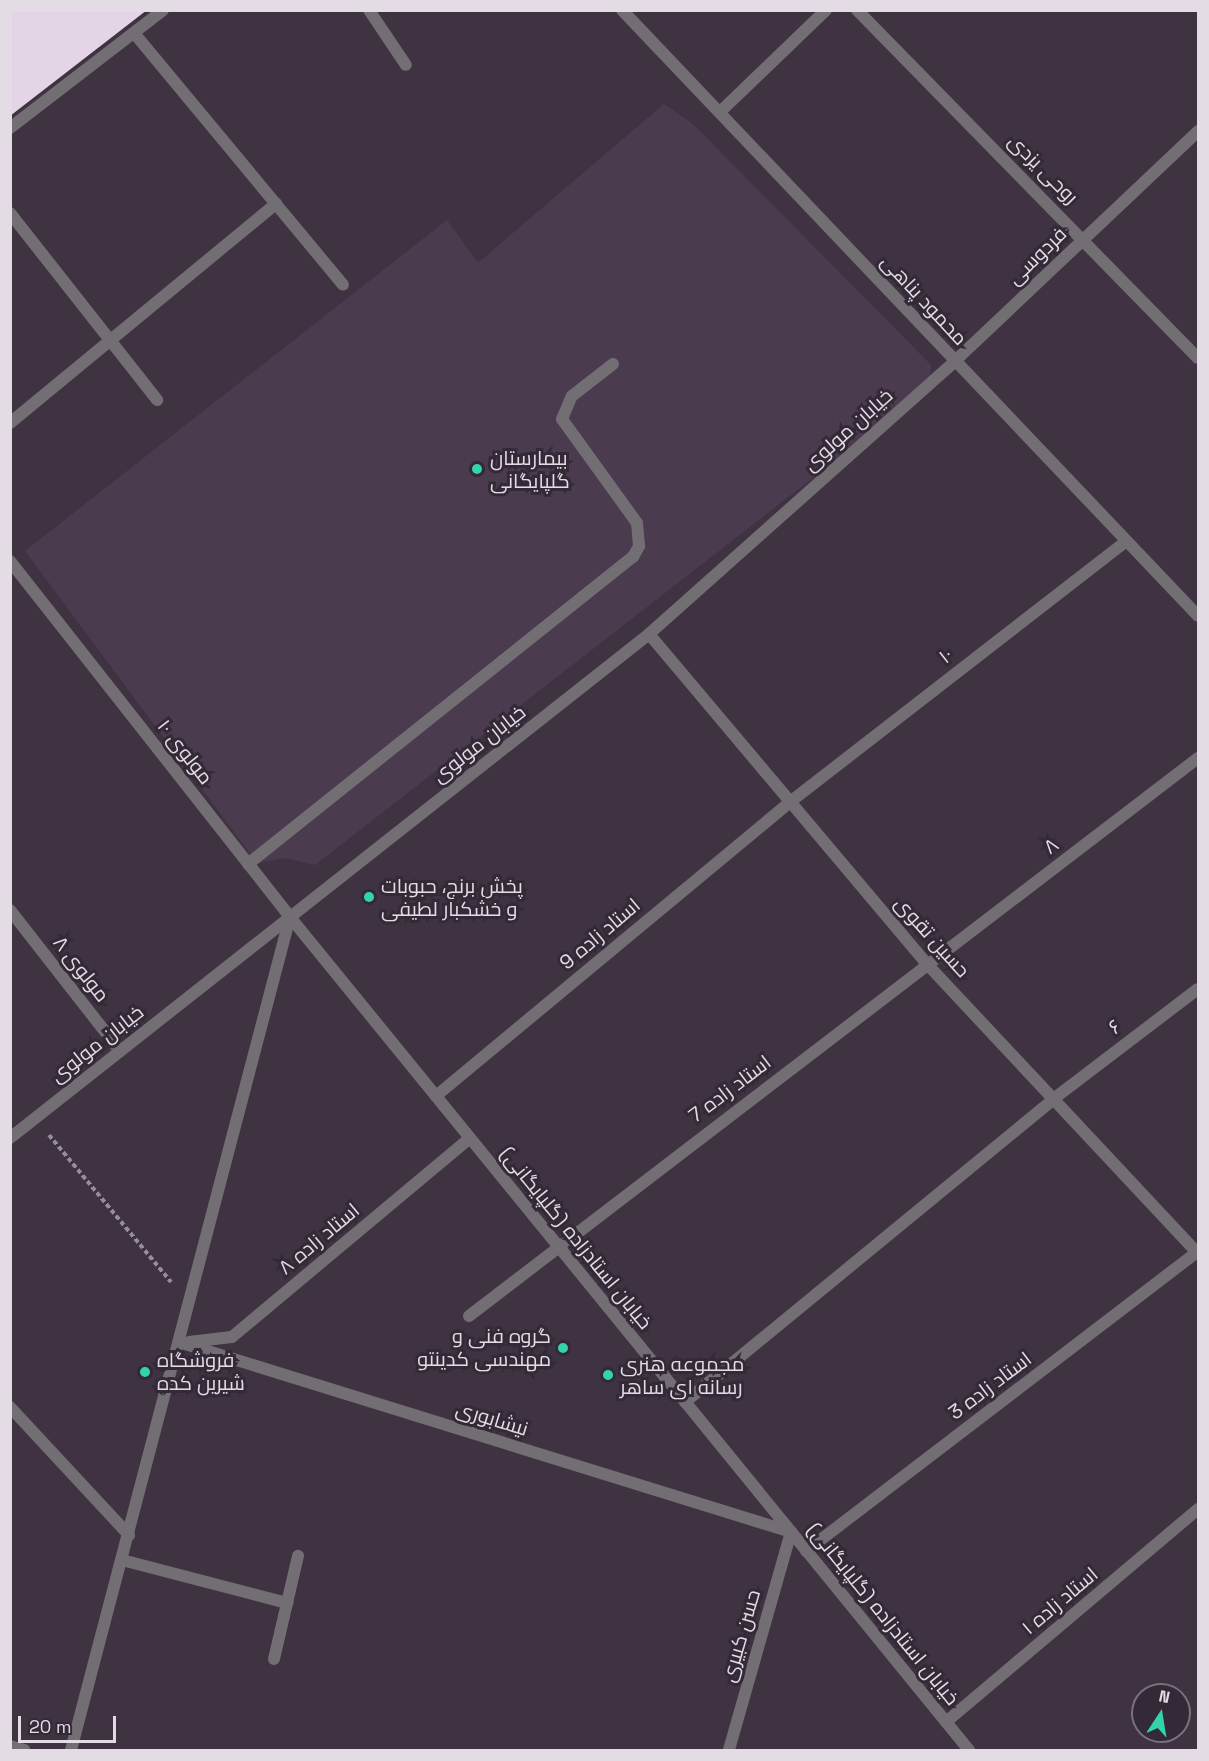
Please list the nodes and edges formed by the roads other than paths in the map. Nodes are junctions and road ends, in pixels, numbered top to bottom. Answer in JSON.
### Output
{"nodes":[{"id":1,"x":163,"y":10,"type":"edge"},
{"id":2,"x":369,"y":10,"type":"edge"},
{"id":3,"x":622,"y":10,"type":"edge"},
{"id":4,"x":826,"y":10,"type":"edge"},
{"id":5,"x":857,"y":10,"type":"edge"},
{"id":6,"x":134,"y":33,"type":"junction"},
{"id":7,"x":406,"y":65,"type":"dead end"},
{"id":8,"x":720,"y":112,"type":"junction"},
{"id":9,"x":10,"y":128,"type":"edge"},
{"id":10,"x":1198,"y":131,"type":"edge"},
{"id":11,"x":276,"y":204,"type":"junction"},
{"id":12,"x":10,"y":213,"type":"edge"},
{"id":13,"x":1084,"y":238,"type":"junction"},
{"id":14,"x":343,"y":285,"type":"dead end"},
{"id":15,"x":108,"y":337,"type":"junction"},
{"id":16,"x":1198,"y":358,"type":"edge"},
{"id":17,"x":955,"y":361,"type":"junction"},
{"id":18,"x":613,"y":364,"type":"dead end"},
{"id":19,"x":157,"y":400,"type":"dead end"},
{"id":20,"x":10,"y":423,"type":"edge"},
{"id":21,"x":1125,"y":542,"type":"junction"},
{"id":22,"x":10,"y":561,"type":"edge"},
{"id":23,"x":1198,"y":616,"type":"edge"},
{"id":24,"x":649,"y":634,"type":"junction"},
{"id":25,"x":1198,"y":758,"type":"edge"},
{"id":26,"x":790,"y":802,"type":"junction"},
{"id":27,"x":248,"y":864,"type":"junction"},
{"id":28,"x":10,"y":910,"type":"edge"},
{"id":29,"x":290,"y":917,"type":"junction"},
{"id":30,"x":927,"y":964,"type":"junction"},
{"id":31,"x":1198,"y":989,"type":"edge"},
{"id":32,"x":120,"y":1051,"type":"junction"},
{"id":33,"x":435,"y":1096,"type":"junction"},
{"id":34,"x":1056,"y":1097,"type":"junction"},
{"id":35,"x":10,"y":1138,"type":"edge"},
{"id":36,"x":470,"y":1138,"type":"junction"},
{"id":37,"x":557,"y":1245,"type":"junction"},
{"id":38,"x":1198,"y":1252,"type":"edge"},
{"id":39,"x":470,"y":1316,"type":"dead end"},
{"id":40,"x":182,"y":1343,"type":"junction"},
{"id":41,"x":685,"y":1402,"type":"junction"},
{"id":42,"x":10,"y":1407,"type":"edge"},
{"id":43,"x":1198,"y":1509,"type":"edge"},
{"id":44,"x":791,"y":1532,"type":"junction"},
{"id":45,"x":129,"y":1535,"type":"junction"},
{"id":46,"x":807,"y":1551,"type":"junction"},
{"id":47,"x":297,"y":1556,"type":"dead end"},
{"id":48,"x":122,"y":1560,"type":"junction"},
{"id":49,"x":286,"y":1604,"type":"junction"},
{"id":50,"x":274,"y":1659,"type":"dead end"},
{"id":51,"x":946,"y":1722,"type":"junction"},
{"id":52,"x":10,"y":1746,"type":"edge"},
{"id":53,"x":24,"y":1750,"type":"edge"},
{"id":54,"x":71,"y":1750,"type":"edge"},
{"id":55,"x":729,"y":1750,"type":"edge"},
{"id":56,"x":969,"y":1750,"type":"edge"}],
"edges":[{"from":1,"to":6,"type":"street"},
{"from":2,"to":7,"type":"street"},
{"from":3,"to":8,"type":"street","name":"محمود پناهی"},
{"from":4,"to":8,"type":"street"},
{"from":5,"to":13,"type":"street","name":"روحی یزدی"},
{"from":6,"to":9,"type":"street"},
{"from":6,"to":11,"type":"street"},
{"from":8,"to":17,"type":"street","name":"محمود پناهی"},
{"from":10,"to":13,"type":"street","name":"فردوسی"},
{"from":11,"to":14,"type":"street"},
{"from":11,"to":15,"type":"street"},
{"from":12,"to":15,"type":"street"},
{"from":13,"to":16,"type":"street","name":"روحی یزدی"},
{"from":13,"to":17,"type":"street","name":"فردوسی"},
{"from":15,"to":19,"type":"street"},
{"from":15,"to":20,"type":"street"},
{"from":17,"to":21,"type":"street","name":"محمود پناهی"},
{"from":17,"to":24,"type":"street","name":"خیابان مولوی"},
{"from":18,"to":27,"type":"street"},
{"from":21,"to":23,"type":"street","name":"محمود پناهی"},
{"from":21,"to":26,"type":"street","name":"۱۰"},
{"from":22,"to":27,"type":"street","name":"مولوی ۱۰"},
{"from":24,"to":26,"type":"street","name":"حسین تقوی"},
{"from":24,"to":29,"type":"street","name":"خیابان مولوی"},
{"from":25,"to":30,"type":"street","name":"۸"},
{"from":26,"to":30,"type":"street","name":"حسین تقوی"},
{"from":26,"to":33,"type":"street","name":"استاد زاده 9"},
{"from":27,"to":29,"type":"street","name":"مولوی ۱۰"},
{"from":28,"to":32,"type":"street","name":"مولوی ۸"},
{"from":29,"to":32,"type":"street","name":"خیابان مولوی"},
{"from":29,"to":33,"type":"street","name":"خیابان استادزاده (گلپایگانی)"},
{"from":29,"to":40,"type":"street"},
{"from":30,"to":34,"type":"street","name":"حسین تقوی"},
{"from":30,"to":37,"type":"street","name":"استاد زاده 7"},
{"from":31,"to":34,"type":"street","name":"۶"},
{"from":32,"to":35,"type":"street","name":"خیابان مولوی"},
{"from":33,"to":36,"type":"street","name":"خیابان استادزاده (گلپایگانی)"},
{"from":34,"to":38,"type":"street","name":"حسین تقوی"},
{"from":34,"to":41,"type":"street","name":"۶"},
{"from":36,"to":37,"type":"street","name":"خیابان استادزاده (گلپایگانی)"},
{"from":36,"to":40,"type":"street","name":"استاد زاده ۸"},
{"from":37,"to":39,"type":"street","name":"استاد زاده 7"},
{"from":37,"to":41,"type":"street","name":"خیابان استادزاده (گلپایگانی)"},
{"from":38,"to":46,"type":"street","name":"استاد زاده 3"},
{"from":40,"to":44,"type":"street","name":"نیشابوری"},
{"from":40,"to":45,"type":"street"},
{"from":41,"to":44,"type":"street","name":"خیابان استادزاده (گلپایگانی)"},
{"from":42,"to":45,"type":"street"},
{"from":43,"to":51,"type":"street","name":"استاد زاده ۱"},
{"from":44,"to":46,"type":"street","name":"خیابان استادزاده (گلپایگانی)"},
{"from":44,"to":55,"type":"street","name":"حسن کبیری"},
{"from":45,"to":48,"type":"street"},
{"from":46,"to":51,"type":"street","name":"خیابان استادزاده (گلپایگانی)"},
{"from":47,"to":49,"type":"street"},
{"from":48,"to":49,"type":"street"},
{"from":48,"to":54,"type":"street"},
{"from":49,"to":50,"type":"street"},
{"from":51,"to":56,"type":"street","name":"خیابان استادزاده (گلپایگانی)"},
{"from":52,"to":53,"type":"street"}]}
